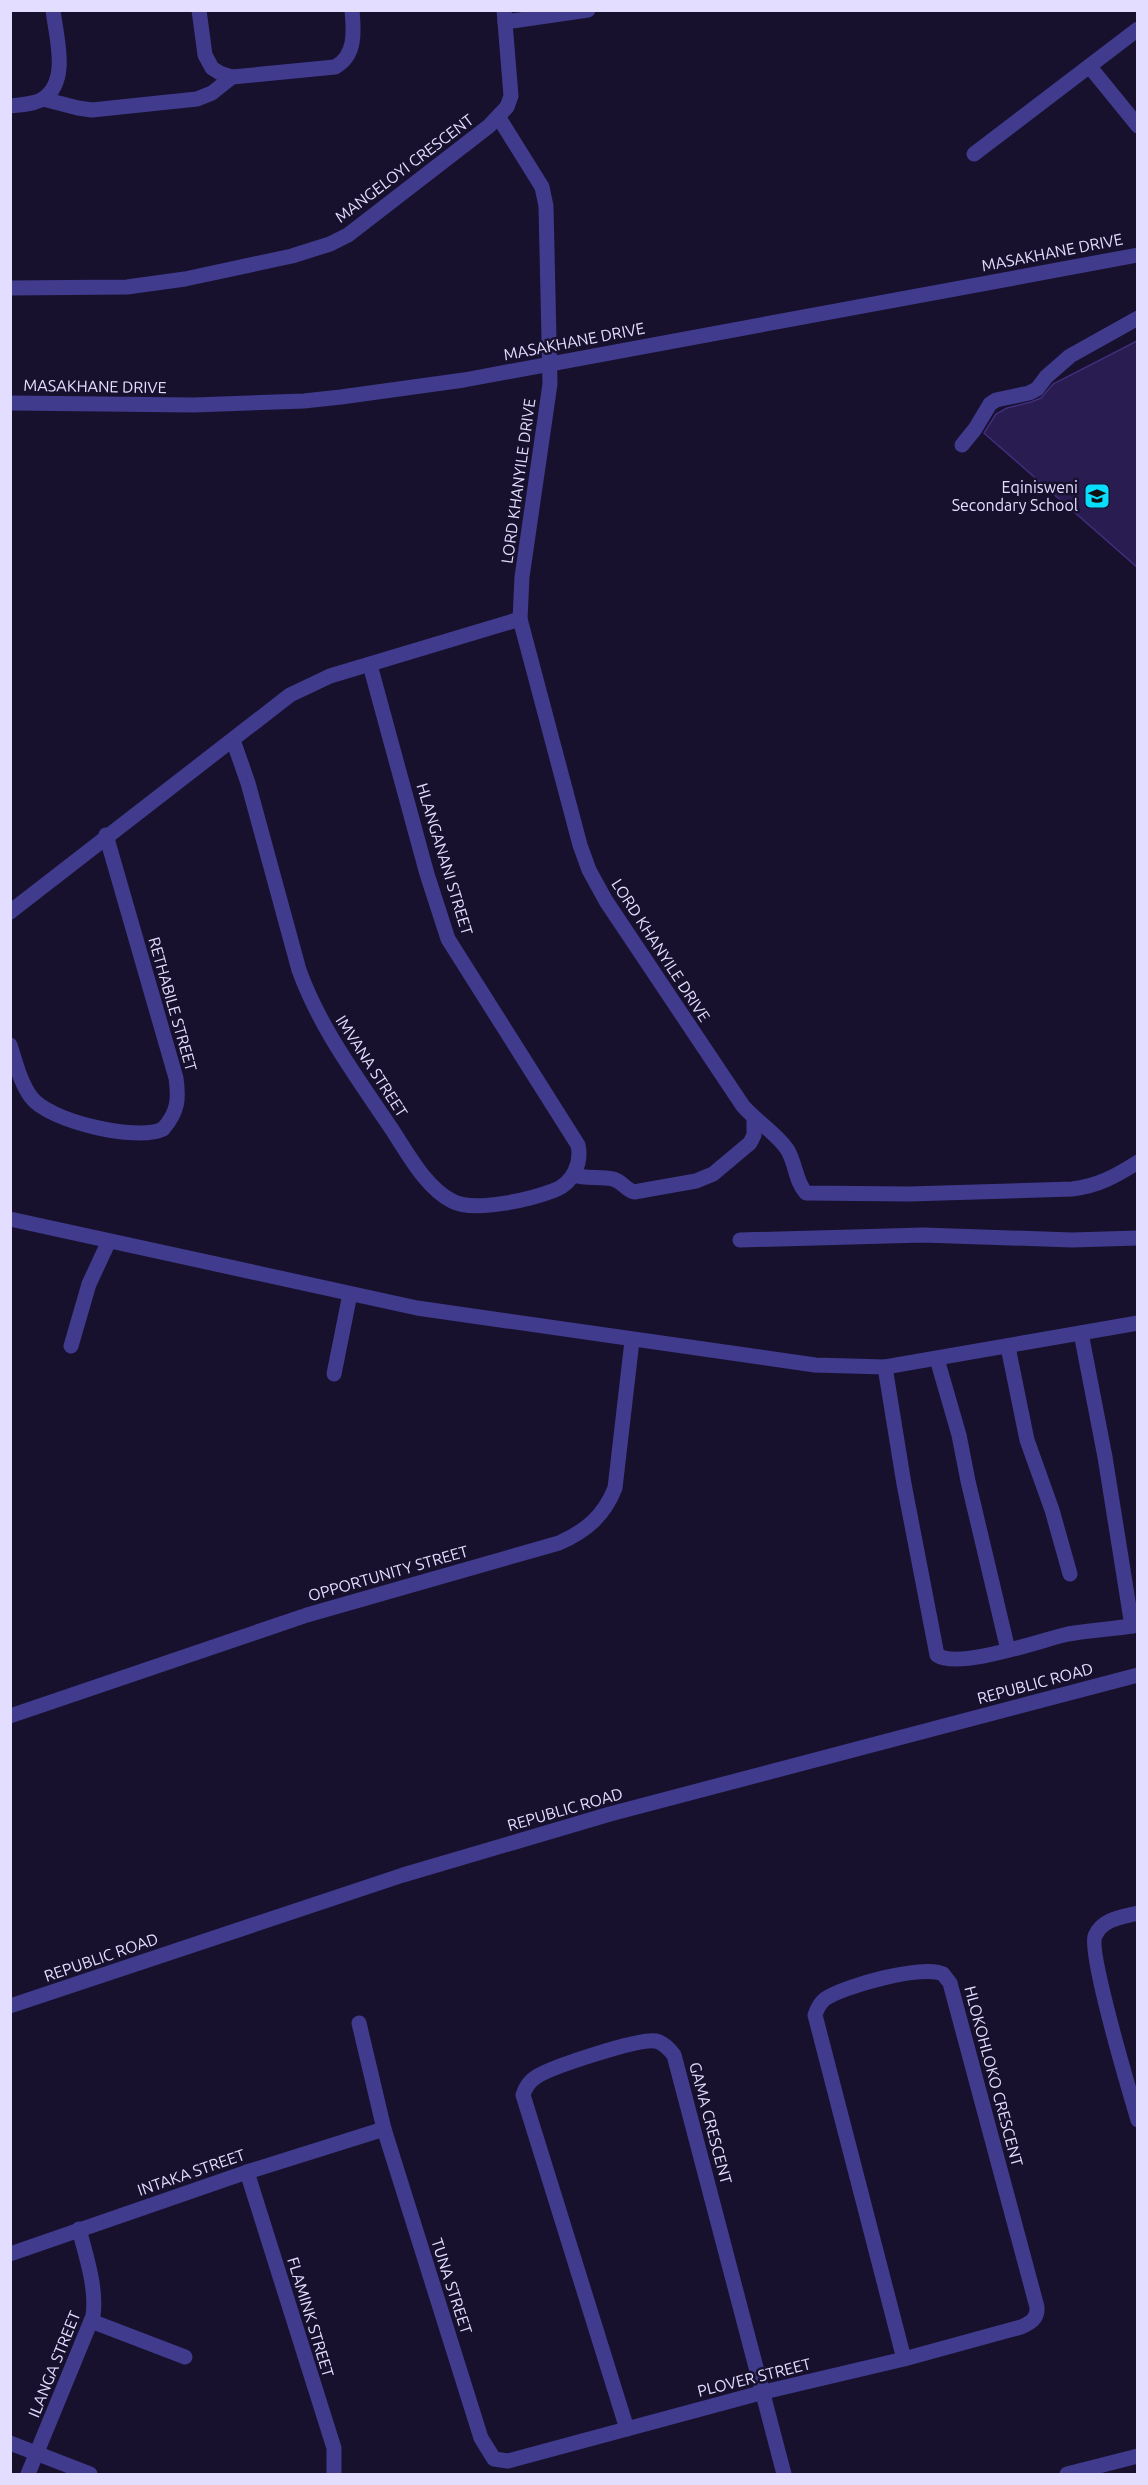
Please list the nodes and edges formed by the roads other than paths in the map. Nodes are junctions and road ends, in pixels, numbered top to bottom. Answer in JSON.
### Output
{"nodes":[{"id":1,"x":53,"y":10,"type":"edge"},
{"id":2,"x":200,"y":10,"type":"edge"},
{"id":3,"x":352,"y":10,"type":"edge"},
{"id":4,"x":588,"y":10,"type":"edge"},
{"id":5,"x":504,"y":16,"type":"edge"},
{"id":6,"x":1137,"y":29,"type":"edge"},
{"id":7,"x":1090,"y":67,"type":"junction"},
{"id":8,"x":232,"y":77,"type":"junction"},
{"id":9,"x":43,"y":99,"type":"junction"},
{"id":10,"x":10,"y":106,"type":"edge"},
{"id":11,"x":499,"y":118,"type":"junction"},
{"id":12,"x":1137,"y":126,"type":"edge"},
{"id":13,"x":974,"y":154,"type":"dead end"},
{"id":14,"x":1137,"y":255,"type":"edge"},
{"id":15,"x":10,"y":288,"type":"edge"},
{"id":16,"x":1137,"y":318,"type":"edge"},
{"id":17,"x":550,"y":364,"type":"junction"},
{"id":18,"x":10,"y":403,"type":"edge"},
{"id":19,"x":962,"y":445,"type":"dead end"},
{"id":20,"x":520,"y":619,"type":"junction"},
{"id":21,"x":370,"y":665,"type":"junction"},
{"id":22,"x":233,"y":740,"type":"junction"},
{"id":23,"x":106,"y":835,"type":"junction"},
{"id":24,"x":10,"y":912,"type":"edge"},
{"id":25,"x":10,"y":1045,"type":"edge"},
{"id":26,"x":754,"y":1120,"type":"junction"},
{"id":27,"x":1137,"y":1162,"type":"edge"},
{"id":28,"x":573,"y":1175,"type":"junction"},
{"id":29,"x":10,"y":1219,"type":"edge"},
{"id":30,"x":1137,"y":1238,"type":"edge"},
{"id":31,"x":740,"y":1240,"type":"dead end"},
{"id":32,"x":110,"y":1241,"type":"junction"},
{"id":33,"x":350,"y":1294,"type":"junction"},
{"id":34,"x":1137,"y":1323,"type":"edge"},
{"id":35,"x":1081,"y":1333,"type":"junction"},
{"id":36,"x":632,"y":1341,"type":"junction"},
{"id":37,"x":71,"y":1346,"type":"dead end"},
{"id":38,"x":1008,"y":1347,"type":"junction"},
{"id":39,"x":937,"y":1359,"type":"junction"},
{"id":40,"x":885,"y":1367,"type":"junction"},
{"id":41,"x":334,"y":1374,"type":"dead end"},
{"id":42,"x":1070,"y":1574,"type":"dead end"},
{"id":43,"x":1135,"y":1625,"type":"edge"},
{"id":44,"x":1008,"y":1650,"type":"junction"},
{"id":45,"x":1137,"y":1675,"type":"edge"},
{"id":46,"x":10,"y":1716,"type":"edge"},
{"id":47,"x":1137,"y":1913,"type":"edge"},
{"id":48,"x":10,"y":2006,"type":"edge"},
{"id":49,"x":359,"y":2023,"type":"dead end"},
{"id":50,"x":1137,"y":2120,"type":"edge"},
{"id":51,"x":384,"y":2129,"type":"junction"},
{"id":52,"x":247,"y":2172,"type":"junction"},
{"id":53,"x":79,"y":2229,"type":"junction"},
{"id":54,"x":10,"y":2254,"type":"edge"},
{"id":55,"x":91,"y":2321,"type":"junction"},
{"id":56,"x":1032,"y":2322,"type":"joint"},
{"id":57,"x":185,"y":2357,"type":"dead end"},
{"id":58,"x":904,"y":2359,"type":"junction"},
{"id":59,"x":764,"y":2392,"type":"junction"},
{"id":60,"x":627,"y":2429,"type":"junction"},
{"id":61,"x":10,"y":2443,"type":"edge"},
{"id":62,"x":488,"y":2453,"type":"joint"},
{"id":63,"x":36,"y":2455,"type":"junction"},
{"id":64,"x":1137,"y":2456,"type":"edge"},
{"id":65,"x":28,"y":2475,"type":"edge"},
{"id":66,"x":90,"y":2475,"type":"edge"},
{"id":67,"x":334,"y":2475,"type":"edge"},
{"id":68,"x":784,"y":2475,"type":"edge"},
{"id":69,"x":1066,"y":2475,"type":"edge"}],
"edges":[{"from":1,"to":9,"type":"street"},
{"from":2,"to":8,"type":"street"},
{"from":3,"to":8,"type":"street"},
{"from":4,"to":5,"type":"street"},
{"from":5,"to":11,"type":"street"},
{"from":6,"to":7,"type":"street"},
{"from":7,"to":12,"type":"street"},
{"from":7,"to":13,"type":"street"},
{"from":8,"to":9,"type":"street"},
{"from":9,"to":10,"type":"street"},
{"from":11,"to":15,"type":"street","name":"MANGELOYI CRESCENT"},
{"from":11,"to":17,"type":"street","name":"LORD KHANYILE DRIVE"},
{"from":14,"to":17,"type":"street","name":"MASAKHANE DRIVE"},
{"from":16,"to":19,"type":"street"},
{"from":17,"to":18,"type":"street","name":"MASAKHANE DRIVE"},
{"from":17,"to":20,"type":"street","name":"LORD KHANYILE DRIVE"},
{"from":20,"to":21,"type":"street"},
{"from":20,"to":26,"type":"street","name":"LORD KHANYILE DRIVE"},
{"from":21,"to":22,"type":"street"},
{"from":21,"to":28,"type":"street","name":"HLANGANANI STREET"},
{"from":22,"to":23,"type":"street"},
{"from":22,"to":28,"type":"street","name":"IMVANA STREET"},
{"from":23,"to":24,"type":"street"},
{"from":23,"to":25,"type":"street","name":"RETHABILE STREET"},
{"from":26,"to":27,"type":"street","name":"LORD KHANYILE DRIVE"},
{"from":26,"to":28,"type":"street"},
{"from":29,"to":32,"type":"street"},
{"from":30,"to":31,"type":"street"},
{"from":32,"to":33,"type":"street"},
{"from":32,"to":37,"type":"street"},
{"from":33,"to":36,"type":"street"},
{"from":33,"to":41,"type":"street"},
{"from":34,"to":35,"type":"street"},
{"from":35,"to":38,"type":"street"},
{"from":35,"to":43,"type":"street"},
{"from":36,"to":40,"type":"street"},
{"from":36,"to":46,"type":"street","name":"OPPORTUNITY STREET"},
{"from":38,"to":39,"type":"street"},
{"from":38,"to":42,"type":"street"},
{"from":39,"to":40,"type":"street"},
{"from":39,"to":44,"type":"street"},
{"from":40,"to":44,"type":"street"},
{"from":43,"to":44,"type":"street"},
{"from":45,"to":48,"type":"street","name":"REPUBLIC ROAD"},
{"from":47,"to":50,"type":"street"},
{"from":49,"to":51,"type":"street","name":"TUNA STREET"},
{"from":51,"to":52,"type":"street","name":"INTAKA STREET"},
{"from":51,"to":62,"type":"street","name":"TUNA STREET"},
{"from":52,"to":53,"type":"street","name":"INTAKA STREET"},
{"from":52,"to":67,"type":"street","name":"FLAMINK STREET"},
{"from":53,"to":54,"type":"street","name":"INTAKA STREET"},
{"from":53,"to":55,"type":"street","name":"ILANGA STREET"},
{"from":55,"to":57,"type":"street"},
{"from":55,"to":63,"type":"street","name":"ILANGA STREET"},
{"from":56,"to":58,"type":"street","name":"PLOVER STREET"},
{"from":56,"to":58,"type":"street","name":"HLOKOHLOKO CRESCENT"},
{"from":58,"to":59,"type":"street","name":"PLOVER STREET"},
{"from":59,"to":60,"type":"street","name":"PLOVER STREET"},
{"from":59,"to":60,"type":"street","name":"GAMA CRESCENT"},
{"from":59,"to":68,"type":"street"},
{"from":60,"to":62,"type":"street","name":"PLOVER STREET"},
{"from":61,"to":63,"type":"street"},
{"from":63,"to":65,"type":"street","name":"ILANGA STREET"},
{"from":63,"to":66,"type":"street"},
{"from":64,"to":69,"type":"street"}]}
